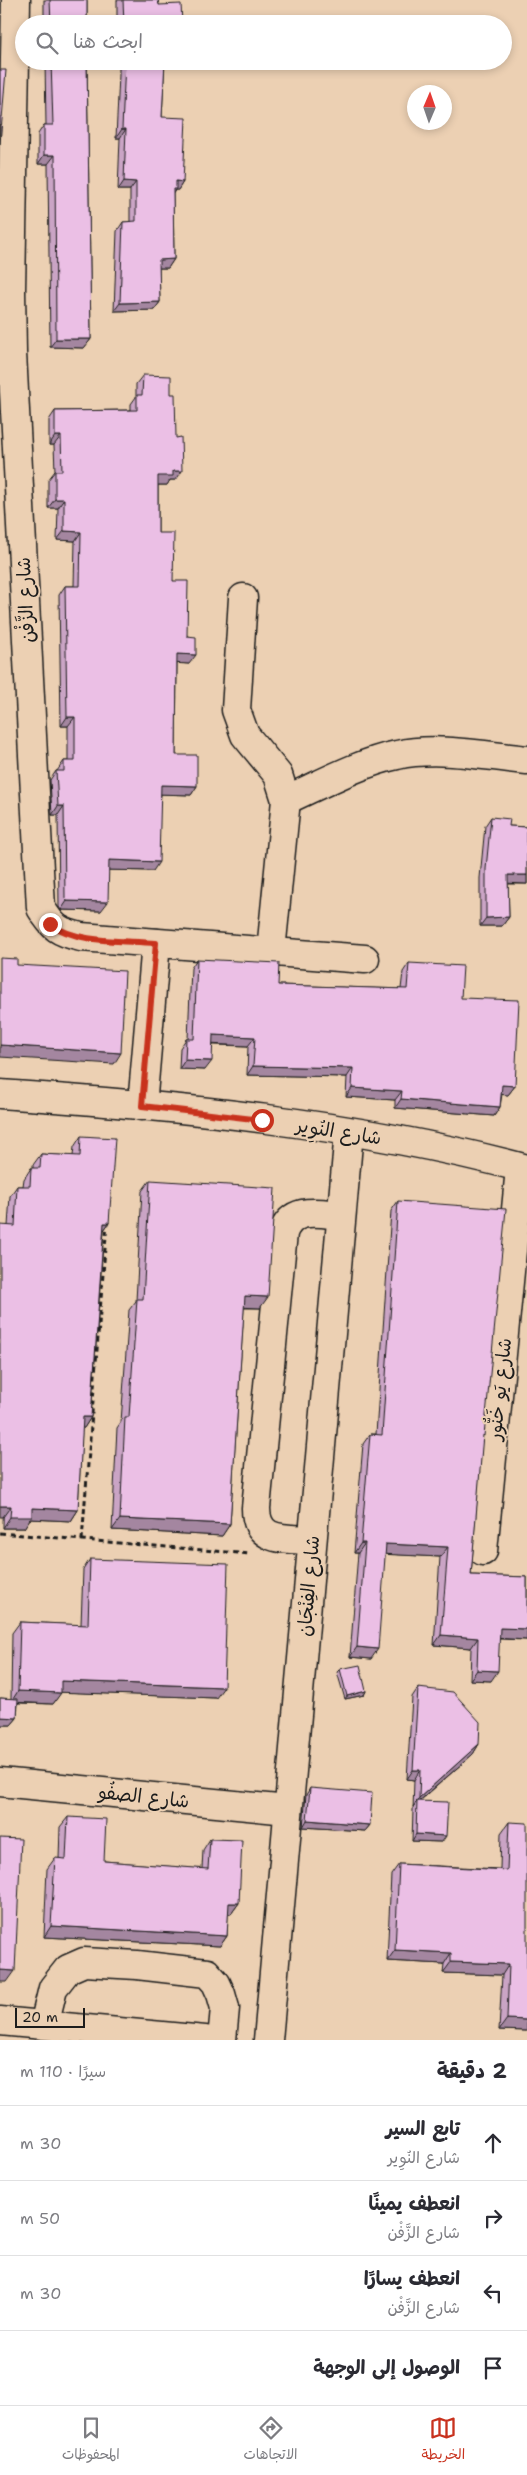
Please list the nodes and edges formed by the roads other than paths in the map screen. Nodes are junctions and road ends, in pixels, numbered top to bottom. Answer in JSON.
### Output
{"nodes":[{"id":1,"x":16,"y":0,"type":"edge"},
{"id":2,"x":16,"y":15,"type":"edge"},
{"id":3,"x":15,"y":70,"type":"edge"},
{"id":4,"x":243,"y":598,"type":"dead end"},
{"id":5,"x":527,"y":760,"type":"edge"},
{"id":6,"x":286,"y":800,"type":"junction"},
{"id":7,"x":156,"y":943,"type":"junction"},
{"id":8,"x":271,"y":952,"type":"junction"},
{"id":9,"x":365,"y":959,"type":"dead end"},
{"id":10,"x":0,"y":1094,"type":"edge"},
{"id":11,"x":142,"y":1106,"type":"junction"},
{"id":12,"x":349,"y":1132,"type":"junction"},
{"id":13,"x":524,"y":1168,"type":"edge"},
{"id":14,"x":341,"y":1215,"type":"junction"},
{"id":15,"x":312,"y":1540,"type":"junction"},
{"id":16,"x":483,"y":1550,"type":"dead end"},
{"id":17,"x":0,"y":1782,"type":"edge"},
{"id":18,"x":288,"y":1810,"type":"junction"},
{"id":19,"x":0,"y":2021,"type":"edge"},
{"id":20,"x":44,"y":2025,"type":"junction"},
{"id":21,"x":205,"y":2040,"type":"edge"},
{"id":22,"x":222,"y":2040,"type":"edge"},
{"id":23,"x":268,"y":2040,"type":"edge"}],
"edges":[{"from":1,"to":2,"type":"street","name":"شارع الزَّفْن"},
{"from":3,"to":7,"type":"street","name":"شارع الزَّفْن"},
{"from":4,"to":6,"type":"street"},
{"from":5,"to":6,"type":"street"},
{"from":6,"to":8,"type":"street"},
{"from":7,"to":8,"type":"street","name":"شارع الزَّفْن"},
{"from":7,"to":11,"type":"street"},
{"from":8,"to":9,"type":"street","name":"شارع الزَّفْن"},
{"from":10,"to":11,"type":"street","name":"شارع النُوِير"},
{"from":11,"to":12,"type":"street","name":"شارع النُوِير"},
{"from":12,"to":13,"type":"street","name":"شارع النُوِير"},
{"from":12,"to":14,"type":"street","name":"شارع الفِنْجَان"},
{"from":13,"to":16,"type":"street","name":"شارع يَو خَنُّور"},
{"from":14,"to":15,"type":"street","name":"شارع الفِنْجَان"},
{"from":14,"to":15,"type":"street"},
{"from":15,"to":18,"type":"street","name":"شارع الفِنْجَان"},
{"from":17,"to":18,"type":"street","name":"شارع الصفُو"},
{"from":18,"to":23,"type":"street","name":"شارع الفِنْجَان"},
{"from":19,"to":20,"type":"street"},
{"from":20,"to":21,"type":"street"},
{"from":20,"to":22,"type":"street"}]}
